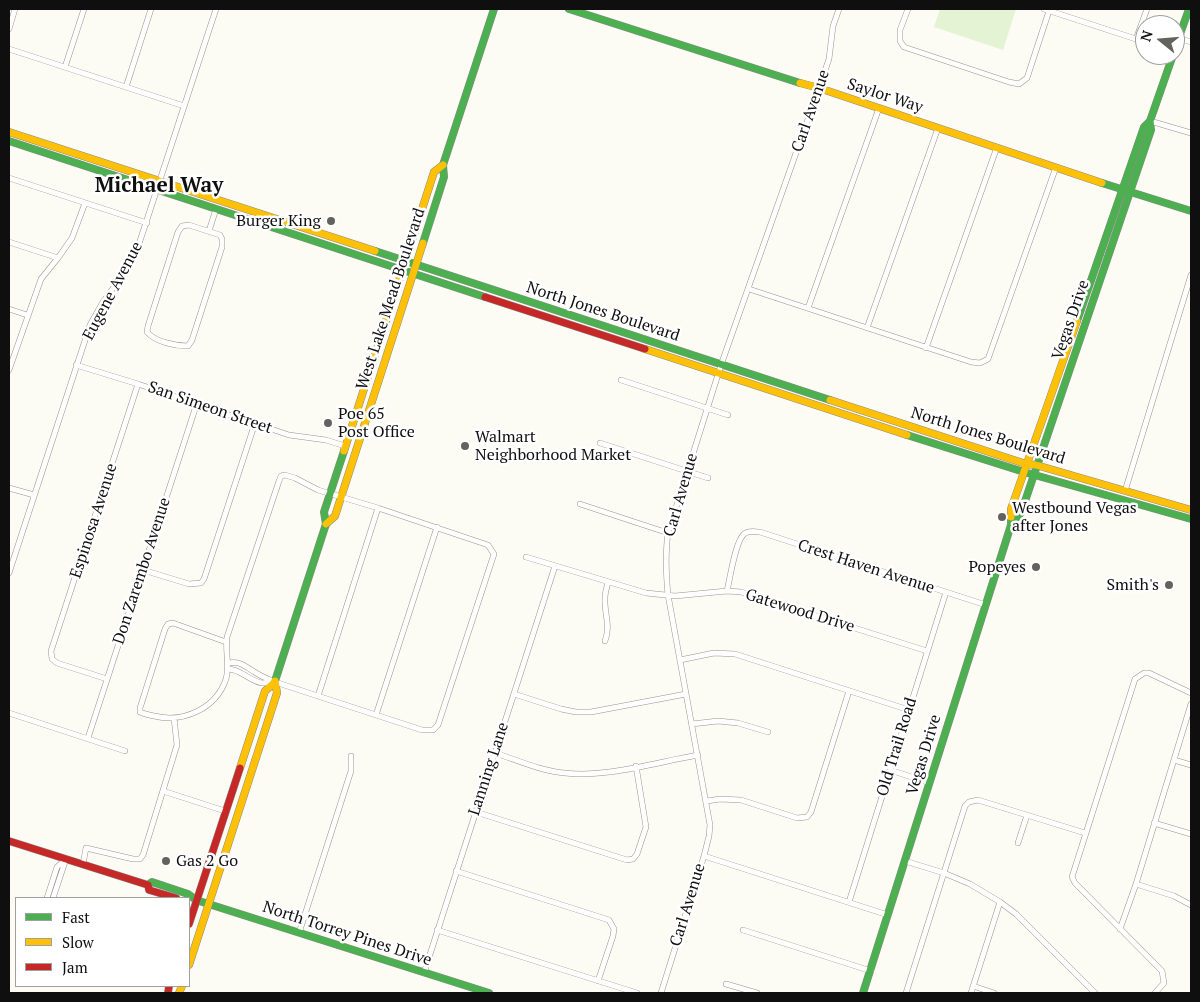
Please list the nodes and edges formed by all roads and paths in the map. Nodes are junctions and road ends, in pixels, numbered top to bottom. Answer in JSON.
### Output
{"nodes":[{"id":1,"x":15,"y":9,"type":"edge"},
{"id":2,"x":84,"y":9,"type":"edge"},
{"id":3,"x":152,"y":9,"type":"edge"},
{"id":4,"x":216,"y":9,"type":"edge"},
{"id":5,"x":494,"y":9,"type":"edge"},
{"id":6,"x":569,"y":9,"type":"edge"},
{"id":7,"x":839,"y":9,"type":"edge"},
{"id":8,"x":908,"y":9,"type":"edge"},
{"id":9,"x":1047,"y":10,"type":"edge"},
{"id":10,"x":9,"y":28,"type":"edge"},
{"id":11,"x":1135,"y":39,"type":"edge"},
{"id":12,"x":9,"y":49,"type":"edge"},
{"id":13,"x":1170,"y":65,"type":"edge"},
{"id":14,"x":65,"y":67,"type":"junction"},
{"id":15,"x":126,"y":87,"type":"junction"},
{"id":16,"x":819,"y":88,"type":"junction"},
{"id":17,"x":184,"y":106,"type":"junction"},
{"id":18,"x":879,"y":108,"type":"junction"},
{"id":19,"x":1150,"y":121,"type":"junction"},
{"id":20,"x":938,"y":128,"type":"junction"},
{"id":21,"x":9,"y":132,"type":"edge"},
{"id":22,"x":1191,"y":133,"type":"edge"},
{"id":23,"x":9,"y":141,"type":"edge"},
{"id":24,"x":997,"y":147,"type":"junction"},
{"id":25,"x":443,"y":165,"type":"junction"},
{"id":26,"x":1056,"y":167,"type":"junction"},
{"id":27,"x":9,"y":178,"type":"edge"},
{"id":28,"x":160,"y":181,"type":"junction"},
{"id":29,"x":157,"y":190,"type":"junction"},
{"id":30,"x":1121,"y":191,"type":"junction"},
{"id":31,"x":1129,"y":194,"type":"junction"},
{"id":32,"x":85,"y":203,"type":"junction"},
{"id":33,"x":216,"y":209,"type":"junction"},
{"id":34,"x":1191,"y":211,"type":"edge"},
{"id":35,"x":259,"y":213,"type":"junction"},
{"id":36,"x":255,"y":222,"type":"junction"},
{"id":37,"x":147,"y":223,"type":"junction"},
{"id":38,"x":209,"y":231,"type":"junction"},
{"id":39,"x":9,"y":242,"type":"edge"},
{"id":40,"x":58,"y":258,"type":"junction"},
{"id":41,"x":405,"y":262,"type":"junction"},
{"id":42,"x":416,"y":266,"type":"junction"},
{"id":43,"x":403,"y":270,"type":"junction"},
{"id":44,"x":414,"y":274,"type":"junction"},
{"id":45,"x":1191,"y":275,"type":"edge"},
{"id":46,"x":749,"y":289,"type":"junction"},
{"id":47,"x":9,"y":308,"type":"edge"},
{"id":48,"x":808,"y":308,"type":"junction"},
{"id":49,"x":530,"y":312,"type":"junction"},
{"id":50,"x":27,"y":315,"type":"junction"},
{"id":51,"x":567,"y":315,"type":"junction"},
{"id":52,"x":558,"y":321,"type":"junction"},
{"id":53,"x":598,"y":325,"type":"junction"},
{"id":54,"x":867,"y":328,"type":"junction"},
{"id":55,"x":926,"y":348,"type":"junction"},
{"id":56,"x":376,"y":353,"type":"junction"},
{"id":57,"x":721,"y":365,"type":"junction"},
{"id":58,"x":76,"y":366,"type":"junction"},
{"id":59,"x":9,"y":370,"type":"edge"},
{"id":60,"x":718,"y":374,"type":"junction"},
{"id":61,"x":621,"y":380,"type":"dead end"},
{"id":62,"x":138,"y":384,"type":"junction"},
{"id":63,"x":362,"y":394,"type":"junction"},
{"id":64,"x":373,"y":398,"type":"junction"},
{"id":65,"x":197,"y":403,"type":"junction"},
{"id":66,"x":707,"y":408,"type":"junction"},
{"id":67,"x":873,"y":414,"type":"junction"},
{"id":68,"x":728,"y":415,"type":"dead end"},
{"id":69,"x":255,"y":423,"type":"junction"},
{"id":70,"x":870,"y":423,"type":"junction"},
{"id":71,"x":363,"y":428,"type":"junction"},
{"id":72,"x":600,"y":443,"type":"dead end"},
{"id":73,"x":345,"y":446,"type":"junction"},
{"id":74,"x":1036,"y":465,"type":"junction"},
{"id":75,"x":1025,"y":468,"type":"junction"},
{"id":76,"x":687,"y":470,"type":"junction"},
{"id":77,"x":1033,"y":474,"type":"junction"},
{"id":78,"x":348,"y":477,"type":"junction"},
{"id":79,"x":708,"y":478,"type":"dead end"},
{"id":80,"x":9,"y":488,"type":"edge"},
{"id":81,"x":1125,"y":491,"type":"junction"},
{"id":82,"x":330,"y":494,"type":"junction"},
{"id":83,"x":1102,"y":494,"type":"junction"},
{"id":84,"x":34,"y":495,"type":"junction"},
{"id":85,"x":341,"y":497,"type":"junction"},
{"id":86,"x":580,"y":504,"type":"dead end"},
{"id":87,"x":1178,"y":506,"type":"junction"},
{"id":88,"x":378,"y":508,"type":"junction"},
{"id":89,"x":1191,"y":510,"type":"edge"},
{"id":90,"x":1175,"y":514,"type":"junction"},
{"id":91,"x":1191,"y":519,"type":"edge"},
{"id":92,"x":326,"y":524,"type":"junction"},
{"id":93,"x":1011,"y":525,"type":"junction"},
{"id":94,"x":437,"y":528,"type":"junction"},
{"id":95,"x":668,"y":532,"type":"junction"},
{"id":96,"x":526,"y":557,"type":"dead end"},
{"id":97,"x":555,"y":566,"type":"junction"},
{"id":98,"x":143,"y":570,"type":"junction"},
{"id":99,"x":9,"y":573,"type":"edge"},
{"id":100,"x":608,"y":582,"type":"junction"},
{"id":101,"x":727,"y":591,"type":"junction"},
{"id":102,"x":946,"y":592,"type":"junction"},
{"id":103,"x":668,"y":595,"type":"junction"},
{"id":104,"x":986,"y":605,"type":"junction"},
{"id":105,"x":604,"y":641,"type":"dead end"},
{"id":106,"x":226,"y":642,"type":"junction"},
{"id":107,"x":928,"y":651,"type":"junction"},
{"id":108,"x":680,"y":660,"type":"junction"},
{"id":109,"x":228,"y":666,"type":"junction"},
{"id":110,"x":107,"y":679,"type":"junction"},
{"id":111,"x":275,"y":682,"type":"junction"},
{"id":112,"x":850,"y":691,"type":"junction"},
{"id":113,"x":1191,"y":693,"type":"edge"},
{"id":114,"x":514,"y":694,"type":"junction"},
{"id":115,"x":686,"y":694,"type":"junction"},
{"id":116,"x":318,"y":696,"type":"junction"},
{"id":117,"x":1191,"y":704,"type":"edge"},
{"id":118,"x":909,"y":710,"type":"junction"},
{"id":119,"x":9,"y":713,"type":"edge"},
{"id":120,"x":376,"y":715,"type":"junction"},
{"id":121,"x":174,"y":718,"type":"junction"},
{"id":122,"x":692,"y":724,"type":"junction"},
{"id":123,"x":768,"y":732,"type":"dead end"},
{"id":124,"x":88,"y":738,"type":"junction"},
{"id":125,"x":125,"y":750,"type":"dead end"},
{"id":126,"x":495,"y":753,"type":"junction"},
{"id":127,"x":698,"y":755,"type":"junction"},
{"id":128,"x":351,"y":756,"type":"dead end"},
{"id":129,"x":242,"y":760,"type":"junction"},
{"id":130,"x":1174,"y":760,"type":"junction"},
{"id":131,"x":254,"y":764,"type":"junction"},
{"id":132,"x":1191,"y":765,"type":"edge"},
{"id":133,"x":636,"y":766,"type":"junction"},
{"id":134,"x":890,"y":770,"type":"junction"},
{"id":135,"x":930,"y":783,"type":"junction"},
{"id":136,"x":163,"y":791,"type":"junction"},
{"id":137,"x":707,"y":801,"type":"junction"},
{"id":138,"x":225,"y":811,"type":"junction"},
{"id":139,"x":476,"y":812,"type":"junction"},
{"id":140,"x":1026,"y":815,"type":"junction"},
{"id":141,"x":1154,"y":823,"type":"junction"},
{"id":142,"x":1086,"y":833,"type":"junction"},
{"id":143,"x":1191,"y":834,"type":"edge"},
{"id":144,"x":9,"y":841,"type":"edge"},
{"id":145,"x":1018,"y":843,"type":"dead end"},
{"id":146,"x":704,"y":856,"type":"junction"},
{"id":147,"x":66,"y":859,"type":"junction"},
{"id":148,"x":905,"y":861,"type":"junction"},
{"id":149,"x":83,"y":864,"type":"junction"},
{"id":150,"x":456,"y":871,"type":"junction"},
{"id":151,"x":944,"y":873,"type":"junction"},
{"id":152,"x":1136,"y":884,"type":"junction"},
{"id":153,"x":148,"y":885,"type":"junction"},
{"id":154,"x":47,"y":897,"type":"edge"},
{"id":155,"x":53,"y":897,"type":"edge"},
{"id":156,"x":173,"y":897,"type":"edge"},
{"id":157,"x":190,"y":897,"type":"edge"},
{"id":158,"x":192,"y":901,"type":"edge"},
{"id":159,"x":849,"y":902,"type":"junction"},
{"id":160,"x":1000,"y":902,"type":"junction"},
{"id":161,"x":208,"y":904,"type":"junction"},
{"id":162,"x":1191,"y":906,"type":"edge"},
{"id":163,"x":888,"y":915,"type":"junction"},
{"id":164,"x":190,"y":916,"type":"edge"},
{"id":165,"x":1120,"y":928,"type":"junction"},
{"id":166,"x":437,"y":930,"type":"junction"},
{"id":167,"x":742,"y":930,"type":"dead end"},
{"id":168,"x":299,"y":933,"type":"junction"},
{"id":169,"x":190,"y":963,"type":"edge"},
{"id":170,"x":871,"y":971,"type":"junction"},
{"id":171,"x":424,"y":973,"type":"junction"},
{"id":172,"x":598,"y":981,"type":"junction"},
{"id":173,"x":726,"y":984,"type":"dead end"},
{"id":174,"x":974,"y":986,"type":"junction"},
{"id":175,"x":489,"y":993,"type":"edge"},
{"id":176,"x":637,"y":993,"type":"edge"},
{"id":177,"x":660,"y":993,"type":"edge"},
{"id":178,"x":757,"y":993,"type":"edge"},
{"id":179,"x":864,"y":993,"type":"edge"},
{"id":180,"x":906,"y":993,"type":"edge"},
{"id":181,"x":971,"y":993,"type":"edge"},
{"id":182,"x":994,"y":993,"type":"edge"},
{"id":183,"x":1095,"y":993,"type":"edge"},
{"id":184,"x":1155,"y":993,"type":"edge"}],
"edges":[{"from":1,"to":10,"type":"street"},
{"from":2,"to":14,"type":"street"},
{"from":3,"to":15,"type":"street"},
{"from":4,"to":17,"type":"street","name":"Eugene Avenue"},
{"from":5,"to":25,"type":"main road","name":"West Lake Mead Boulevard"},
{"from":6,"to":16,"type":"main road","name":"Saylor Way"},
{"from":7,"to":16,"type":"street","name":"Carl Avenue"},
{"from":8,"to":9,"type":"street"},
{"from":9,"to":11,"type":"street"},
{"from":12,"to":14,"type":"street"},
{"from":13,"to":19,"type":"main road","name":"Vegas Drive"},
{"from":14,"to":15,"type":"street"},
{"from":15,"to":17,"type":"street"},
{"from":16,"to":18,"type":"main road","name":"Saylor Way"},
{"from":16,"to":46,"type":"street","name":"Carl Avenue"},
{"from":17,"to":28,"type":"street","name":"Eugene Avenue"},
{"from":18,"to":20,"type":"main road","name":"Saylor Way"},
{"from":18,"to":48,"type":"street"},
{"from":19,"to":22,"type":"street"},
{"from":19,"to":30,"type":"main road","name":"Vegas Drive"},
{"from":19,"to":31,"type":"main road","name":"Vegas Drive"},
{"from":20,"to":24,"type":"main road","name":"Saylor Way"},
{"from":20,"to":54,"type":"street"},
{"from":21,"to":28,"type":"main road","name":"North Jones Boulevard"},
{"from":23,"to":29,"type":"main road","name":"North Jones Boulevard"},
{"from":24,"to":26,"type":"main road","name":"Saylor Way"},
{"from":24,"to":55,"type":"street"},
{"from":25,"to":41,"type":"main road","name":"West Lake Mead Boulevard"},
{"from":25,"to":42,"type":"main road","name":"West Lake Mead Boulevard"},
{"from":26,"to":30,"type":"main road","name":"Saylor Way"},
{"from":26,"to":55,"type":"street"},
{"from":27,"to":32,"type":"street"},
{"from":28,"to":29,"type":"street","name":"Eugene Avenue"},
{"from":28,"to":35,"type":"main road","name":"North Jones Boulevard"},
{"from":29,"to":33,"type":"main road","name":"North Jones Boulevard"},
{"from":29,"to":37,"type":"street","name":"Eugene Avenue"},
{"from":30,"to":31,"type":"main road","name":"Saylor Way"},
{"from":30,"to":75,"type":"main road","name":"Vegas Drive"},
{"from":31,"to":34,"type":"main road","name":"Saylor Way"},
{"from":31,"to":74,"type":"main road","name":"Vegas Drive"},
{"from":32,"to":37,"type":"street"},
{"from":32,"to":40,"type":"street"},
{"from":33,"to":36,"type":"main road","name":"North Jones Boulevard"},
{"from":33,"to":38,"type":"street"},
{"from":35,"to":36,"type":"main road"},
{"from":35,"to":41,"type":"main road","name":"North Jones Boulevard"},
{"from":36,"to":43,"type":"main road","name":"North Jones Boulevard"},
{"from":37,"to":58,"type":"street","name":"Eugene Avenue"},
{"from":38,"to":38,"type":"street"},
{"from":39,"to":40,"type":"street"},
{"from":40,"to":50,"type":"street"},
{"from":41,"to":42,"type":"main road","name":"North Jones Boulevard"},
{"from":41,"to":43,"type":"main road","name":"West Lake Mead Boulevard"},
{"from":42,"to":44,"type":"main road","name":"West Lake Mead Boulevard"},
{"from":42,"to":51,"type":"main road","name":"North Jones Boulevard"},
{"from":43,"to":44,"type":"main road","name":"North Jones Boulevard"},
{"from":43,"to":56,"type":"main road","name":"West Lake Mead Boulevard"},
{"from":44,"to":49,"type":"main road","name":"North Jones Boulevard"},
{"from":44,"to":64,"type":"main road","name":"West Lake Mead Boulevard"},
{"from":45,"to":81,"type":"street"},
{"from":46,"to":48,"type":"street"},
{"from":46,"to":57,"type":"street","name":"Carl Avenue"},
{"from":47,"to":50,"type":"street"},
{"from":48,"to":54,"type":"street"},
{"from":49,"to":51,"type":"main road"},
{"from":49,"to":52,"type":"main road","name":"North Jones Boulevard"},
{"from":50,"to":59,"type":"street"},
{"from":51,"to":53,"type":"main road","name":"North Jones Boulevard"},
{"from":52,"to":53,"type":"main road"},
{"from":52,"to":60,"type":"main road","name":"North Jones Boulevard"},
{"from":53,"to":57,"type":"main road","name":"North Jones Boulevard"},
{"from":54,"to":55,"type":"street"},
{"from":56,"to":63,"type":"main road","name":"West Lake Mead Boulevard"},
{"from":56,"to":64,"type":"main road"},
{"from":57,"to":60,"type":"street","name":"Carl Avenue"},
{"from":57,"to":67,"type":"main road","name":"North Jones Boulevard"},
{"from":58,"to":62,"type":"street","name":"San Simeon Street"},
{"from":58,"to":84,"type":"street","name":"Eugene Avenue"},
{"from":60,"to":66,"type":"street","name":"Carl Avenue"},
{"from":60,"to":70,"type":"main road","name":"North Jones Boulevard"},
{"from":61,"to":66,"type":"street"},
{"from":62,"to":65,"type":"street","name":"San Simeon Street"},
{"from":62,"to":110,"type":"street","name":"Espinosa Avenue"},
{"from":63,"to":71,"type":"main road"},
{"from":63,"to":73,"type":"main road","name":"West Lake Mead Boulevard"},
{"from":64,"to":71,"type":"main road","name":"West Lake Mead Boulevard"},
{"from":65,"to":69,"type":"street","name":"San Simeon Street"},
{"from":65,"to":98,"type":"street","name":"Don Zarembo Avenue"},
{"from":66,"to":68,"type":"street"},
{"from":66,"to":76,"type":"street","name":"Carl Avenue"},
{"from":67,"to":70,"type":"main road"},
{"from":67,"to":75,"type":"main road","name":"North Jones Boulevard"},
{"from":69,"to":73,"type":"street","name":"San Simeon Street"},
{"from":69,"to":98,"type":"street"},
{"from":70,"to":75,"type":"main road","name":"North Jones Boulevard"},
{"from":71,"to":78,"type":"main road","name":"West Lake Mead Boulevard"},
{"from":72,"to":76,"type":"street"},
{"from":73,"to":78,"type":"main road"},
{"from":73,"to":82,"type":"main road","name":"West Lake Mead Boulevard"},
{"from":74,"to":75,"type":"main road","name":"North Jones Boulevard"},
{"from":74,"to":77,"type":"main road","name":"Vegas Drive"},
{"from":74,"to":81,"type":"main road","name":"North Jones Boulevard"},
{"from":75,"to":77,"type":"main road","name":"North Jones Boulevard"},
{"from":75,"to":93,"type":"main road","name":"Vegas Drive"},
{"from":76,"to":79,"type":"street"},
{"from":76,"to":95,"type":"street","name":"Carl Avenue"},
{"from":77,"to":83,"type":"main road","name":"North Jones Boulevard"},
{"from":77,"to":93,"type":"main road","name":"Vegas Drive"},
{"from":78,"to":85,"type":"main road","name":"West Lake Mead Boulevard"},
{"from":80,"to":84,"type":"street"},
{"from":81,"to":83,"type":"main road"},
{"from":81,"to":87,"type":"main road","name":"North Jones Boulevard"},
{"from":82,"to":85,"type":"street"},
{"from":82,"to":92,"type":"main road","name":"West Lake Mead Boulevard"},
{"from":82,"to":106,"type":"street"},
{"from":83,"to":90,"type":"main road","name":"North Jones Boulevard"},
{"from":84,"to":99,"type":"street","name":"Eugene Avenue"},
{"from":85,"to":88,"type":"street"},
{"from":85,"to":92,"type":"main road","name":"West Lake Mead Boulevard"},
{"from":86,"to":95,"type":"street"},
{"from":87,"to":89,"type":"main road","name":"North Jones Boulevard"},
{"from":87,"to":90,"type":"main road"},
{"from":88,"to":94,"type":"street"},
{"from":88,"to":116,"type":"street"},
{"from":90,"to":91,"type":"main road","name":"North Jones Boulevard"},
{"from":92,"to":111,"type":"main road","name":"West Lake Mead Boulevard"},
{"from":93,"to":104,"type":"main road","name":"Vegas Drive"},
{"from":94,"to":120,"type":"street"},
{"from":94,"to":120,"type":"street"},
{"from":95,"to":103,"type":"street","name":"Carl Avenue"},
{"from":96,"to":97,"type":"street","name":"Gatewood Drive"},
{"from":97,"to":100,"type":"street","name":"Gatewood Drive"},
{"from":97,"to":114,"type":"street","name":"Lanning Lane"},
{"from":98,"to":110,"type":"street","name":"Don Zarembo Avenue"},
{"from":100,"to":103,"type":"street","name":"Gatewood Drive"},
{"from":100,"to":105,"type":"street"},
{"from":101,"to":102,"type":"street","name":"Crest Haven Avenue"},
{"from":101,"to":103,"type":"street","name":"Gatewood Drive"},
{"from":101,"to":107,"type":"street","name":"Gatewood Drive"},
{"from":102,"to":104,"type":"street","name":"Crest Haven Avenue"},
{"from":102,"to":107,"type":"street","name":"Old Trail Road"},
{"from":103,"to":108,"type":"street","name":"Carl Avenue"},
{"from":104,"to":135,"type":"main road","name":"Vegas Drive"},
{"from":106,"to":109,"type":"street"},
{"from":106,"to":121,"type":"street"},
{"from":107,"to":118,"type":"street","name":"Old Trail Road"},
{"from":108,"to":112,"type":"street"},
{"from":108,"to":115,"type":"street","name":"Carl Avenue"},
{"from":109,"to":111,"type":"street"},
{"from":109,"to":121,"type":"street"},
{"from":110,"to":124,"type":"street","name":"Don Zarembo Avenue"},
{"from":111,"to":116,"type":"street"},
{"from":111,"to":129,"type":"main road","name":"West Lake Mead Boulevard"},
{"from":111,"to":131,"type":"main road","name":"West Lake Mead Boulevard"},
{"from":112,"to":118,"type":"street"},
{"from":112,"to":137,"type":"street"},
{"from":113,"to":142,"type":"street"},
{"from":114,"to":115,"type":"street"},
{"from":114,"to":126,"type":"street","name":"Lanning Lane"},
{"from":115,"to":122,"type":"street","name":"Carl Avenue"},
{"from":116,"to":120,"type":"street"},
{"from":117,"to":130,"type":"street"},
{"from":118,"to":134,"type":"street","name":"Old Trail Road"},
{"from":119,"to":124,"type":"street"},
{"from":121,"to":136,"type":"street"},
{"from":122,"to":123,"type":"street"},
{"from":122,"to":127,"type":"street","name":"Carl Avenue"},
{"from":124,"to":125,"type":"street"},
{"from":126,"to":133,"type":"street"},
{"from":126,"to":139,"type":"street","name":"Lanning Lane"},
{"from":127,"to":133,"type":"street"},
{"from":127,"to":137,"type":"street","name":"Carl Avenue"},
{"from":128,"to":168,"type":"street"},
{"from":129,"to":131,"type":"main road"},
{"from":129,"to":138,"type":"main road","name":"West Lake Mead Boulevard"},
{"from":130,"to":132,"type":"street"},
{"from":130,"to":141,"type":"street"},
{"from":131,"to":161,"type":"main road","name":"West Lake Mead Boulevard"},
{"from":133,"to":139,"type":"street"},
{"from":134,"to":135,"type":"street"},
{"from":134,"to":159,"type":"street","name":"Old Trail Road"},
{"from":135,"to":148,"type":"main road","name":"Vegas Drive"},
{"from":136,"to":138,"type":"street"},
{"from":136,"to":149,"type":"street"},
{"from":137,"to":146,"type":"street","name":"Carl Avenue"},
{"from":138,"to":158,"type":"main road","name":"West Lake Mead Boulevard"},
{"from":139,"to":150,"type":"street","name":"Lanning Lane"},
{"from":140,"to":142,"type":"street"},
{"from":140,"to":145,"type":"street"},
{"from":140,"to":151,"type":"street"},
{"from":141,"to":143,"type":"street"},
{"from":141,"to":152,"type":"street"},
{"from":142,"to":165,"type":"street"},
{"from":144,"to":147,"type":"main road","name":"North Torrey Pines Drive"},
{"from":146,"to":159,"type":"street"},
{"from":146,"to":177,"type":"street","name":"Carl Avenue"},
{"from":147,"to":149,"type":"main road","name":"North Torrey Pines Drive"},
{"from":147,"to":154,"type":"street"},
{"from":147,"to":155,"type":"street"},
{"from":148,"to":151,"type":"street"},
{"from":148,"to":163,"type":"main road","name":"Vegas Drive"},
{"from":149,"to":153,"type":"main road","name":"North Torrey Pines Drive"},
{"from":150,"to":166,"type":"street","name":"Lanning Lane"},
{"from":150,"to":172,"type":"street"},
{"from":151,"to":160,"type":"street"},
{"from":151,"to":180,"type":"street"},
{"from":152,"to":162,"type":"street"},
{"from":152,"to":165,"type":"street"},
{"from":153,"to":156,"type":"main road","name":"North Torrey Pines Drive"},
{"from":153,"to":157,"type":"main road","name":"North Torrey Pines Drive"},
{"from":158,"to":161,"type":"main road","name":"North Torrey Pines Drive"},
{"from":158,"to":164,"type":"main road","name":"West Lake Mead Boulevard"},
{"from":159,"to":163,"type":"street"},
{"from":160,"to":174,"type":"street"},
{"from":160,"to":183,"type":"street"},
{"from":161,"to":168,"type":"main road","name":"North Torrey Pines Drive"},
{"from":161,"to":169,"type":"main road","name":"West Lake Mead Boulevard"},
{"from":163,"to":170,"type":"main road","name":"Vegas Drive"},
{"from":165,"to":184,"type":"street"},
{"from":166,"to":171,"type":"street","name":"Lanning Lane"},
{"from":166,"to":172,"type":"street"},
{"from":167,"to":170,"type":"street"},
{"from":168,"to":171,"type":"main road","name":"North Torrey Pines Drive"},
{"from":170,"to":179,"type":"main road","name":"Vegas Drive"},
{"from":171,"to":175,"type":"main road","name":"North Torrey Pines Drive"},
{"from":172,"to":176,"type":"street"},
{"from":173,"to":178,"type":"street"},
{"from":174,"to":181,"type":"street"},
{"from":174,"to":182,"type":"street"}]}
